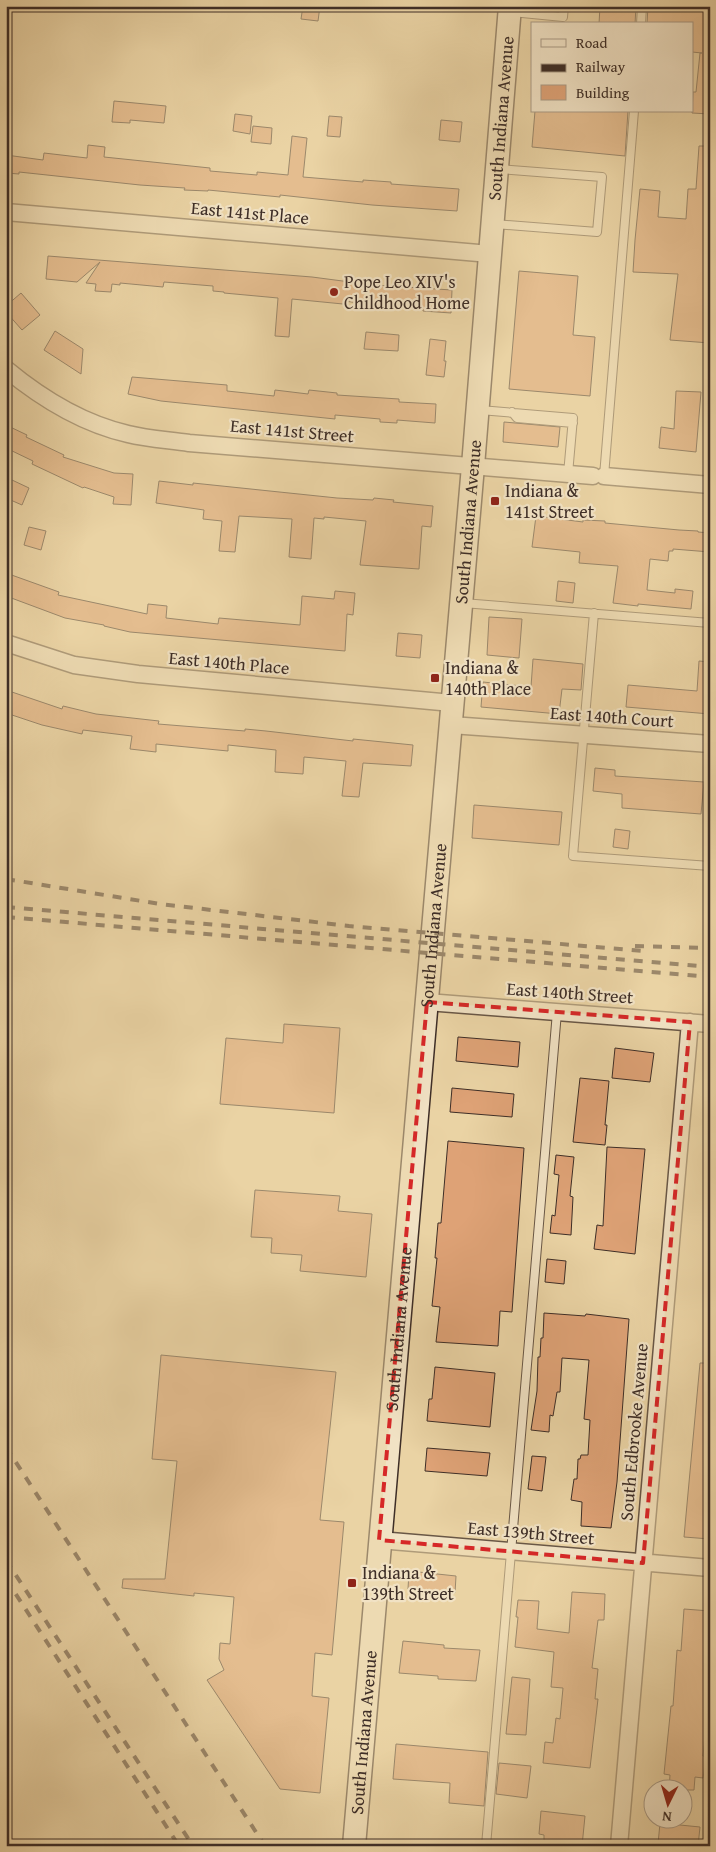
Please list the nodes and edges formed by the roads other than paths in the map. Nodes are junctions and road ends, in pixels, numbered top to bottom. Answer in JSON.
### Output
{"nodes":[{"id":1,"x":564,"y":6,"type":"edge"},
{"id":2,"x":642,"y":6,"type":"edge"},
{"id":3,"x":510,"y":9,"type":"edge"},
{"id":4,"x":641,"y":22,"type":"edge"},
{"id":5,"x":634,"y":112,"type":"edge"},
{"id":6,"x":497,"y":169,"type":"junction"},
{"id":7,"x":6,"y":212,"type":"edge"},
{"id":8,"x":492,"y":224,"type":"junction"},
{"id":9,"x":490,"y":254,"type":"junction"},
{"id":10,"x":6,"y":369,"type":"edge"},
{"id":11,"x":478,"y":410,"type":"junction"},
{"id":12,"x":473,"y":466,"type":"junction"},
{"id":13,"x":568,"y":474,"type":"junction"},
{"id":14,"x":598,"y":476,"type":"junction"},
{"id":15,"x":710,"y":486,"type":"edge"},
{"id":16,"x":461,"y":602,"type":"junction"},
{"id":17,"x":594,"y":613,"type":"junction"},
{"id":18,"x":710,"y":622,"type":"edge"},
{"id":19,"x":6,"y":643,"type":"edge"},
{"id":20,"x":452,"y":714,"type":"junction"},
{"id":21,"x":583,"y":735,"type":"junction"},
{"id":22,"x":710,"y":744,"type":"edge"},
{"id":23,"x":710,"y":866,"type":"edge"},
{"id":24,"x":427,"y":1002,"type":"junction"},
{"id":25,"x":557,"y":1012,"type":"junction"},
{"id":26,"x":690,"y":1022,"type":"junction"},
{"id":27,"x":710,"y":1024,"type":"edge"},
{"id":28,"x":379,"y":1540,"type":"junction"},
{"id":29,"x":512,"y":1552,"type":"junction"},
{"id":30,"x":643,"y":1563,"type":"junction"},
{"id":31,"x":710,"y":1568,"type":"edge"},
{"id":32,"x":354,"y":1846,"type":"edge"},
{"id":33,"x":486,"y":1846,"type":"edge"},
{"id":34,"x":618,"y":1846,"type":"edge"}],
"edges":[{"from":1,"to":3,"type":"lane"},
{"from":2,"to":4,"type":"lane"},
{"from":3,"to":6,"type":"main road","name":"South Indiana Avenue"},
{"from":5,"to":14,"type":"lane"},
{"from":6,"to":8,"type":"main road","name":"South Indiana Avenue"},
{"from":6,"to":8,"type":"lane"},
{"from":7,"to":9,"type":"street","name":"East 141st Place"},
{"from":8,"to":9,"type":"main road","name":"South Indiana Avenue"},
{"from":9,"to":11,"type":"main road","name":"South Indiana Avenue"},
{"from":10,"to":12,"type":"street","name":"East 141st Street"},
{"from":11,"to":12,"type":"main road","name":"South Indiana Avenue"},
{"from":11,"to":13,"type":"lane"},
{"from":12,"to":13,"type":"street","name":"East 141st Street"},
{"from":12,"to":16,"type":"main road","name":"South Indiana Avenue"},
{"from":13,"to":14,"type":"street","name":"East 141st Street"},
{"from":14,"to":15,"type":"street","name":"East 141st Street"},
{"from":16,"to":17,"type":"lane"},
{"from":16,"to":20,"type":"main road","name":"South Indiana Avenue"},
{"from":17,"to":18,"type":"lane"},
{"from":17,"to":21,"type":"lane"},
{"from":19,"to":20,"type":"street","name":"East 140th Place"},
{"from":20,"to":21,"type":"street","name":"East 140th Court"},
{"from":20,"to":24,"type":"main road","name":"South Indiana Avenue"},
{"from":21,"to":22,"type":"street","name":"East 140th Court"},
{"from":21,"to":23,"type":"lane"},
{"from":24,"to":25,"type":"street","name":"East 140th Street"},
{"from":24,"to":28,"type":"main road","name":"South Indiana Avenue"},
{"from":25,"to":26,"type":"street","name":"East 140th Street"},
{"from":25,"to":29,"type":"lane"},
{"from":26,"to":27,"type":"street","name":"East 140th Street"},
{"from":26,"to":30,"type":"street","name":"South Edbrooke Avenue"},
{"from":28,"to":29,"type":"street","name":"East 139th Street"},
{"from":28,"to":32,"type":"main road","name":"South Indiana Avenue"},
{"from":29,"to":30,"type":"street","name":"East 139th Street"},
{"from":29,"to":33,"type":"lane"},
{"from":30,"to":31,"type":"street","name":"East 139th Street"},
{"from":30,"to":34,"type":"street","name":"South Edbrooke Avenue"}]}
